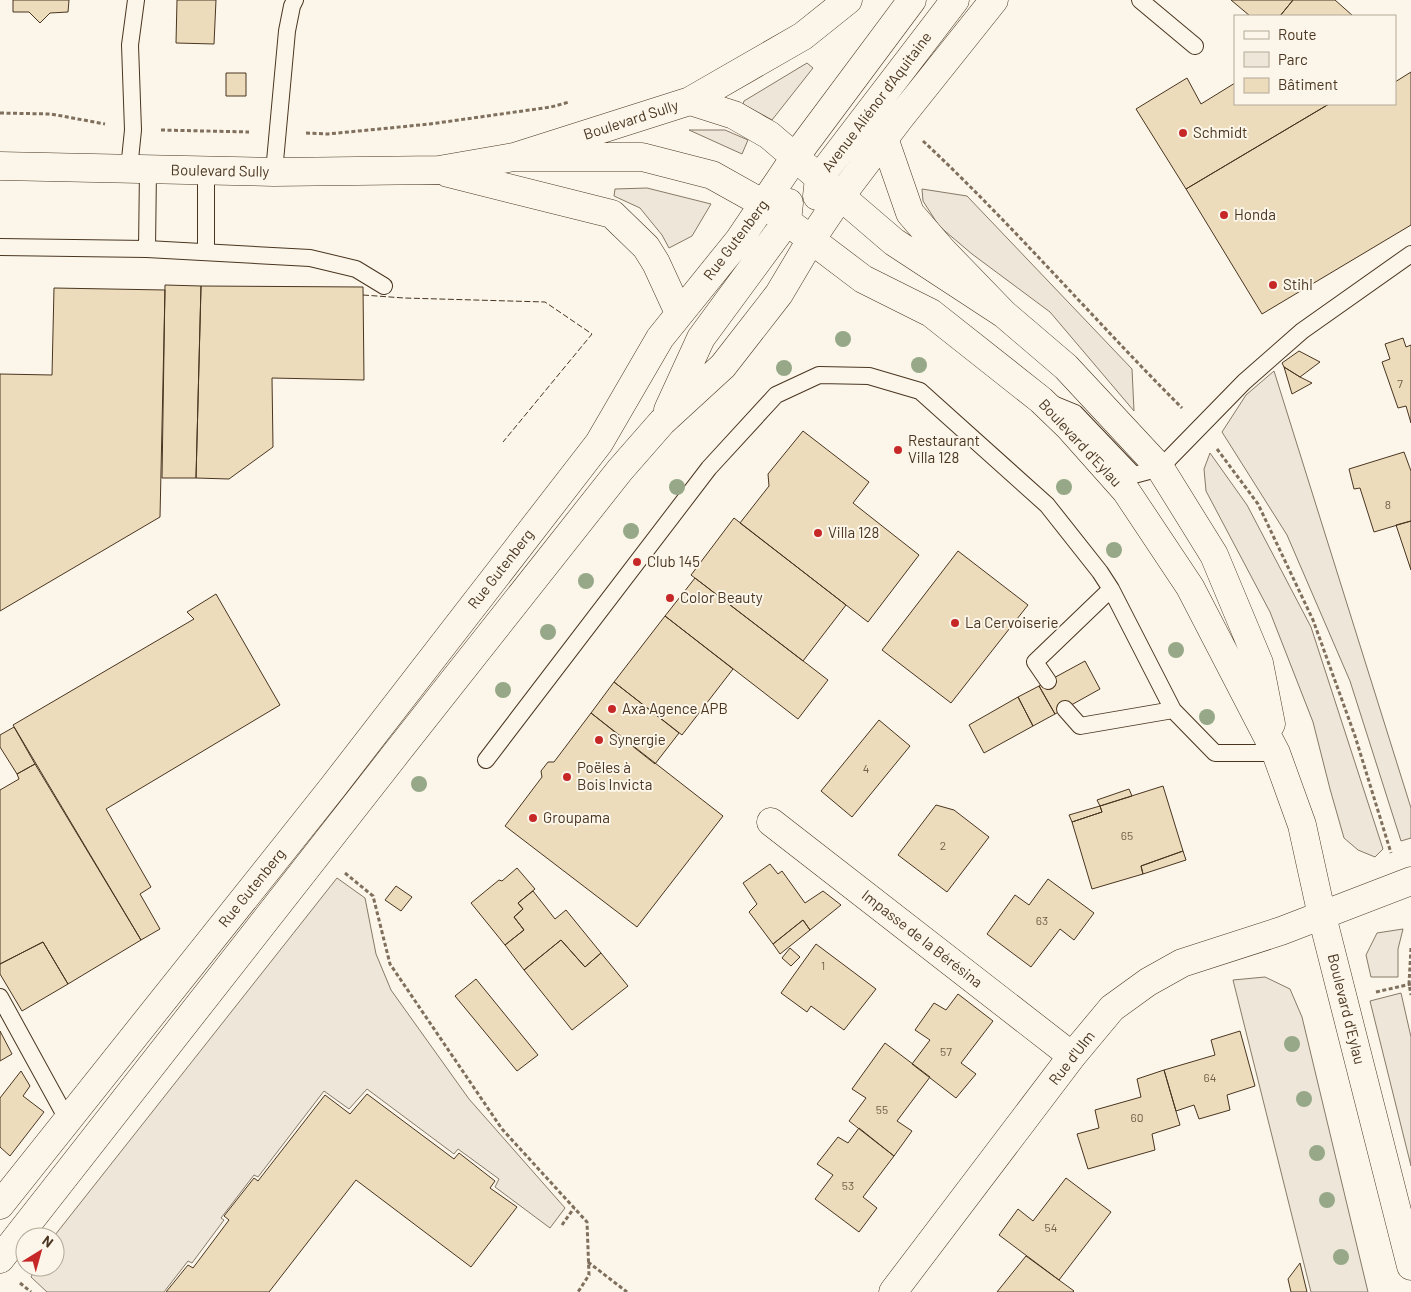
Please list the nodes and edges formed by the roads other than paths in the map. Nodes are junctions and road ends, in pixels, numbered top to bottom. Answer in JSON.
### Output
{"nodes":[{"id":1,"x":136,"y":0,"type":"edge"},
{"id":2,"x":295,"y":0,"type":"edge"},
{"id":3,"x":848,"y":0,"type":"edge"},
{"id":4,"x":912,"y":0,"type":"edge"},
{"id":5,"x":955,"y":0,"type":"edge"},
{"id":6,"x":994,"y":0,"type":"edge"},
{"id":7,"x":1140,"y":0,"type":"edge"},
{"id":8,"x":1195,"y":46,"type":"dead end"},
{"id":9,"x":690,"y":101,"type":"junction"},
{"id":10,"x":884,"y":138,"type":"junction"},
{"id":11,"x":514,"y":157,"type":"junction"},
{"id":12,"x":795,"y":157,"type":"junction"},
{"id":13,"x":0,"y":166,"type":"edge"},
{"id":14,"x":138,"y":169,"type":"junction"},
{"id":15,"x":439,"y":170,"type":"junction"},
{"id":16,"x":206,"y":171,"type":"junction"},
{"id":17,"x":274,"y":172,"type":"junction"},
{"id":18,"x":819,"y":178,"type":"junction"},
{"id":19,"x":840,"y":196,"type":"junction"},
{"id":20,"x":764,"y":204,"type":"junction"},
{"id":21,"x":787,"y":221,"type":"junction"},
{"id":22,"x":811,"y":240,"type":"junction"},
{"id":23,"x":0,"y":247,"type":"edge"},
{"id":24,"x":147,"y":249,"type":"junction"},
{"id":25,"x":206,"y":252,"type":"junction"},
{"id":26,"x":1411,"y":254,"type":"edge"},
{"id":27,"x":384,"y":286,"type":"dead end"},
{"id":28,"x":678,"y":313,"type":"junction"},
{"id":29,"x":1004,"y":314,"type":"junction"},
{"id":30,"x":1041,"y":400,"type":"junction"},
{"id":31,"x":662,"y":422,"type":"junction"},
{"id":32,"x":1160,"y":468,"type":"junction"},
{"id":33,"x":1111,"y":589,"type":"junction"},
{"id":34,"x":1048,"y":682,"type":"dead end"},
{"id":35,"x":1065,"y":709,"type":"dead end"},
{"id":36,"x":1173,"y":710,"type":"junction"},
{"id":37,"x":1276,"y":753,"type":"junction"},
{"id":38,"x":486,"y":760,"type":"dead end"},
{"id":39,"x":770,"y":822,"type":"dead end"},
{"id":40,"x":1411,"y":881,"type":"edge"},
{"id":41,"x":1322,"y":916,"type":"junction"},
{"id":42,"x":0,"y":997,"type":"edge"},
{"id":43,"x":1072,"y":1056,"type":"junction"},
{"id":44,"x":67,"y":1119,"type":"junction"},
{"id":45,"x":0,"y":1204,"type":"edge"},
{"id":46,"x":0,"y":1260,"type":"edge"},
{"id":47,"x":1411,"y":1266,"type":"edge"},
{"id":48,"x":893,"y":1292,"type":"edge"}],
"edges":[{"from":1,"to":14,"type":"lane"},
{"from":2,"to":17,"type":"lane"},
{"from":3,"to":9,"type":"main road"},
{"from":4,"to":12,"type":"main road"},
{"from":5,"to":18,"type":"main road","name":"Avenue Aliénor d'Aquitaine"},
{"from":6,"to":10,"type":"main road","name":"Avenue Aliénor d'Aquitaine"},
{"from":7,"to":8,"type":"lane"},
{"from":9,"to":11,"type":"main road","name":"Boulevard Sully"},
{"from":9,"to":12,"type":"main road","name":"Boulevard Sully"},
{"from":10,"to":19,"type":"main road","name":"Avenue Aliénor d'Aquitaine"},
{"from":10,"to":29,"type":"main road","name":"Boulevard d'Eylau"},
{"from":11,"to":15,"type":"main road","name":"Boulevard Sully"},
{"from":11,"to":20,"type":"main road","name":"Boulevard Sully"},
{"from":12,"to":18,"type":"main road","name":"Boulevard d'Eylau"},
{"from":12,"to":20,"type":"main road","name":"Rue Gutenberg"},
{"from":12,"to":21,"type":"main road","name":"Rue Gutenberg"},
{"from":13,"to":14,"type":"main road","name":"Boulevard Sully"},
{"from":14,"to":16,"type":"main road","name":"Boulevard Sully"},
{"from":14,"to":24,"type":"lane"},
{"from":15,"to":17,"type":"main road","name":"Boulevard Sully"},
{"from":15,"to":28,"type":"main road","name":"Boulevard Sully"},
{"from":16,"to":17,"type":"main road","name":"Boulevard Sully"},
{"from":16,"to":25,"type":"lane"},
{"from":18,"to":19,"type":"main road","name":"Boulevard d'Eylau"},
{"from":18,"to":22,"type":"main road","name":"Avenue Aliénor d'Aquitaine"},
{"from":19,"to":22,"type":"main road","name":"Rue Gutenberg"},
{"from":19,"to":29,"type":"main road","name":"Boulevard d'Eylau"},
{"from":20,"to":21,"type":"main road","name":"Boulevard d'Eylau"},
{"from":20,"to":28,"type":"main road","name":"Rue Gutenberg"},
{"from":21,"to":22,"type":"main road","name":"Boulevard d'Eylau"},
{"from":21,"to":31,"type":"main road","name":"Rue Gutenberg"},
{"from":22,"to":30,"type":"main road","name":"Boulevard d'Eylau"},
{"from":22,"to":31,"type":"main road","name":"Rue Gutenberg"},
{"from":23,"to":24,"type":"lane"},
{"from":24,"to":25,"type":"lane"},
{"from":25,"to":27,"type":"lane"},
{"from":26,"to":32,"type":"lane"},
{"from":28,"to":44,"type":"main road","name":"Rue Gutenberg"},
{"from":29,"to":32,"type":"main road","name":"Boulevard d'Eylau"},
{"from":30,"to":32,"type":"lane"},
{"from":30,"to":37,"type":"main road","name":"Boulevard d'Eylau"},
{"from":31,"to":46,"type":"main road","name":"Rue Gutenberg"},
{"from":32,"to":37,"type":"main road","name":"Boulevard d'Eylau"},
{"from":33,"to":34,"type":"lane"},
{"from":33,"to":36,"type":"lane"},
{"from":33,"to":38,"type":"lane"},
{"from":35,"to":36,"type":"lane"},
{"from":36,"to":37,"type":"lane"},
{"from":37,"to":41,"type":"main road","name":"Boulevard d'Eylau"},
{"from":39,"to":43,"type":"main road","name":"Impasse de la Bérésina"},
{"from":40,"to":41,"type":"main road","name":"Rue d'Ulm"},
{"from":41,"to":43,"type":"main road","name":"Rue d'Ulm"},
{"from":41,"to":47,"type":"main road","name":"Boulevard d'Eylau"},
{"from":42,"to":44,"type":"lane"},
{"from":43,"to":48,"type":"main road","name":"Rue d'Ulm"},
{"from":44,"to":45,"type":"main road","name":"Rue Gutenberg"}]}
